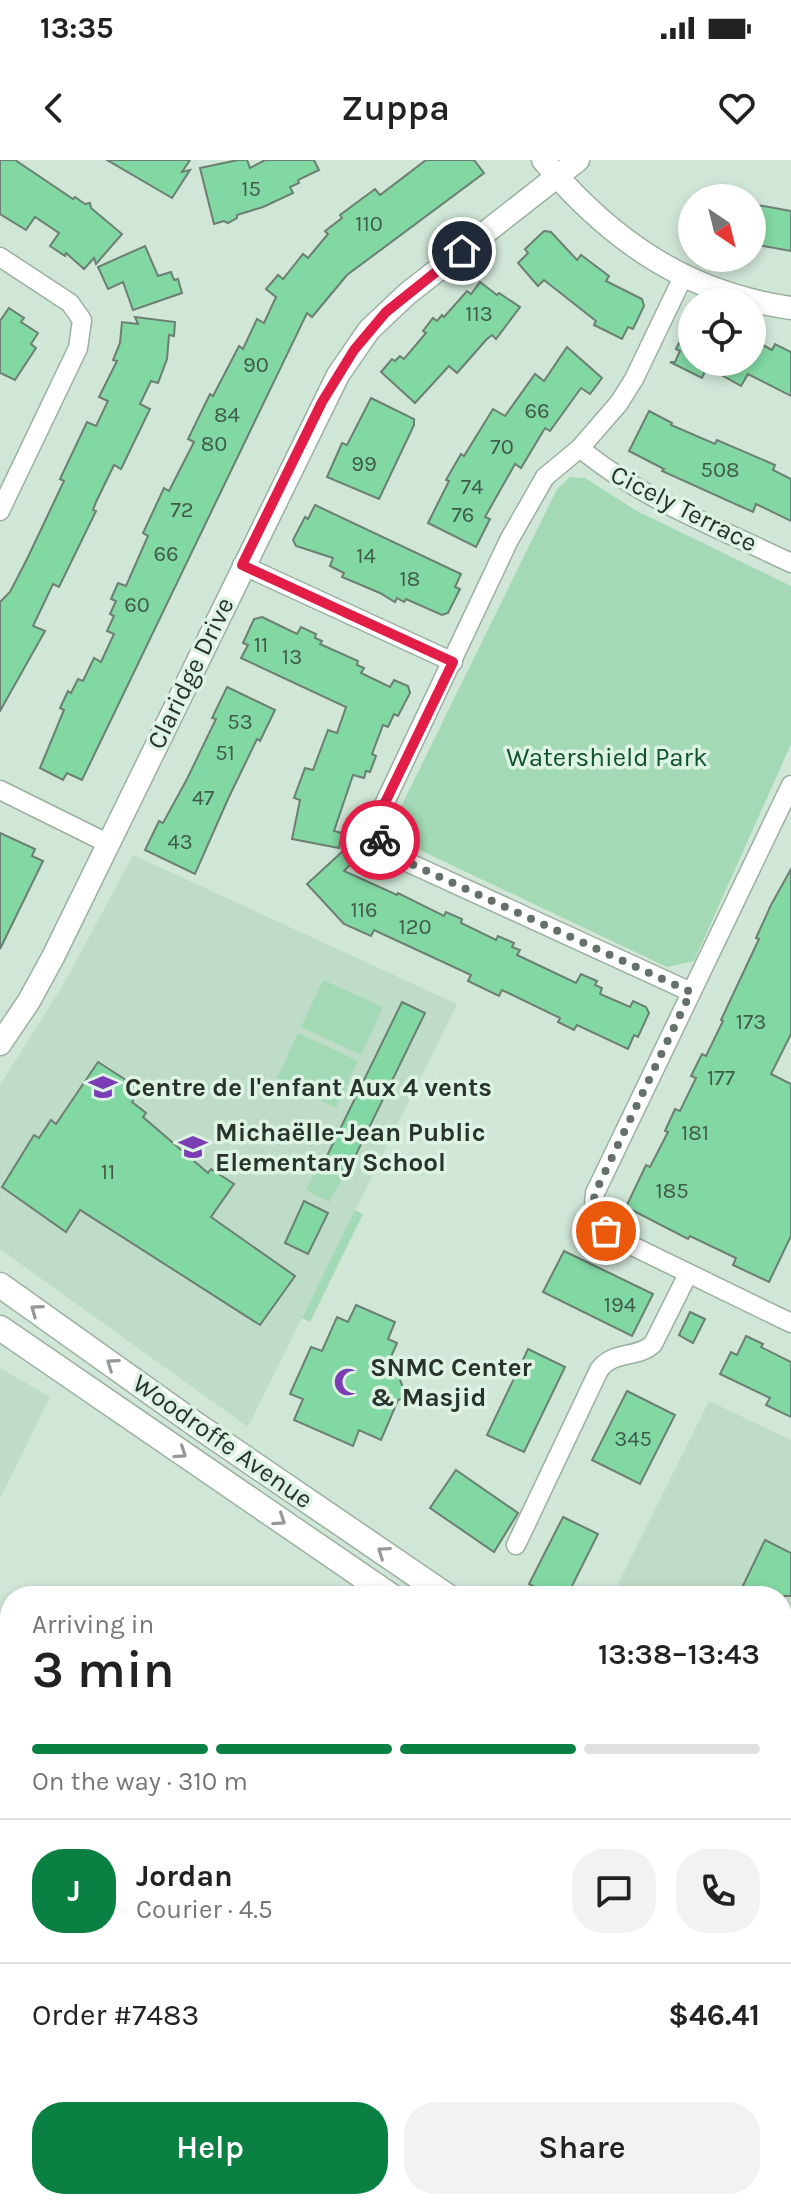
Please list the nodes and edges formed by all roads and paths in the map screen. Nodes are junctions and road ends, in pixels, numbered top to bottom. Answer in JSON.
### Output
{"nodes":[{"id":1,"x":578,"y":160,"type":"edge"},
{"id":2,"x":550,"y":169,"type":"edge"},
{"id":3,"x":0,"y":257,"type":"edge"},
{"id":4,"x":683,"y":277,"type":"junction"},
{"id":5,"x":791,"y":308,"type":"edge"},
{"id":6,"x":580,"y":448,"type":"junction"},
{"id":7,"x":0,"y":511,"type":"edge"},
{"id":8,"x":791,"y":563,"type":"edge"},
{"id":9,"x":242,"y":565,"type":"junction"},
{"id":10,"x":453,"y":662,"type":"junction"},
{"id":11,"x":791,"y":785,"type":"edge"},
{"id":12,"x":0,"y":790,"type":"edge"},
{"id":13,"x":784,"y":817,"type":"edge"},
{"id":14,"x":107,"y":843,"type":"junction"},
{"id":15,"x":691,"y":992,"type":"junction"},
{"id":16,"x":0,"y":1044,"type":"edge"},
{"id":17,"x":688,"y":1274,"type":"junction"},
{"id":18,"x":0,"y":1285,"type":"edge"},
{"id":19,"x":791,"y":1323,"type":"edge"},
{"id":20,"x":0,"y":1328,"type":"edge"},
{"id":21,"x":516,"y":1545,"type":"dead end"},
{"id":22,"x":376,"y":1586,"type":"edge"},
{"id":23,"x":432,"y":1586,"type":"edge"}],
"edges":[{"from":1,"to":2,"type":"street","name":"Claridge Drive"},
{"from":2,"to":4,"type":"street"},
{"from":2,"to":9,"type":"street","name":"Claridge Drive"},
{"from":3,"to":7,"type":"street"},
{"from":4,"to":5,"type":"street"},
{"from":4,"to":6,"type":"street"},
{"from":6,"to":8,"type":"street","name":"Cicely Terrace"},
{"from":6,"to":10,"type":"street"},
{"from":9,"to":10,"type":"street"},
{"from":9,"to":14,"type":"street","name":"Claridge Drive"},
{"from":10,"to":15,"type":"street"},
{"from":11,"to":13,"type":"street"},
{"from":12,"to":14,"type":"street"},
{"from":13,"to":15,"type":"street"},
{"from":14,"to":16,"type":"street","name":"Claridge Drive"},
{"from":15,"to":17,"type":"street"},
{"from":17,"to":19,"type":"street"},
{"from":17,"to":21,"type":"street"},
{"from":23,"to":18,"type":"main road","name":"Woodroffe Avenue","one_way":true},
{"from":20,"to":22,"type":"main road","name":"Woodroffe Avenue","one_way":true}]}
